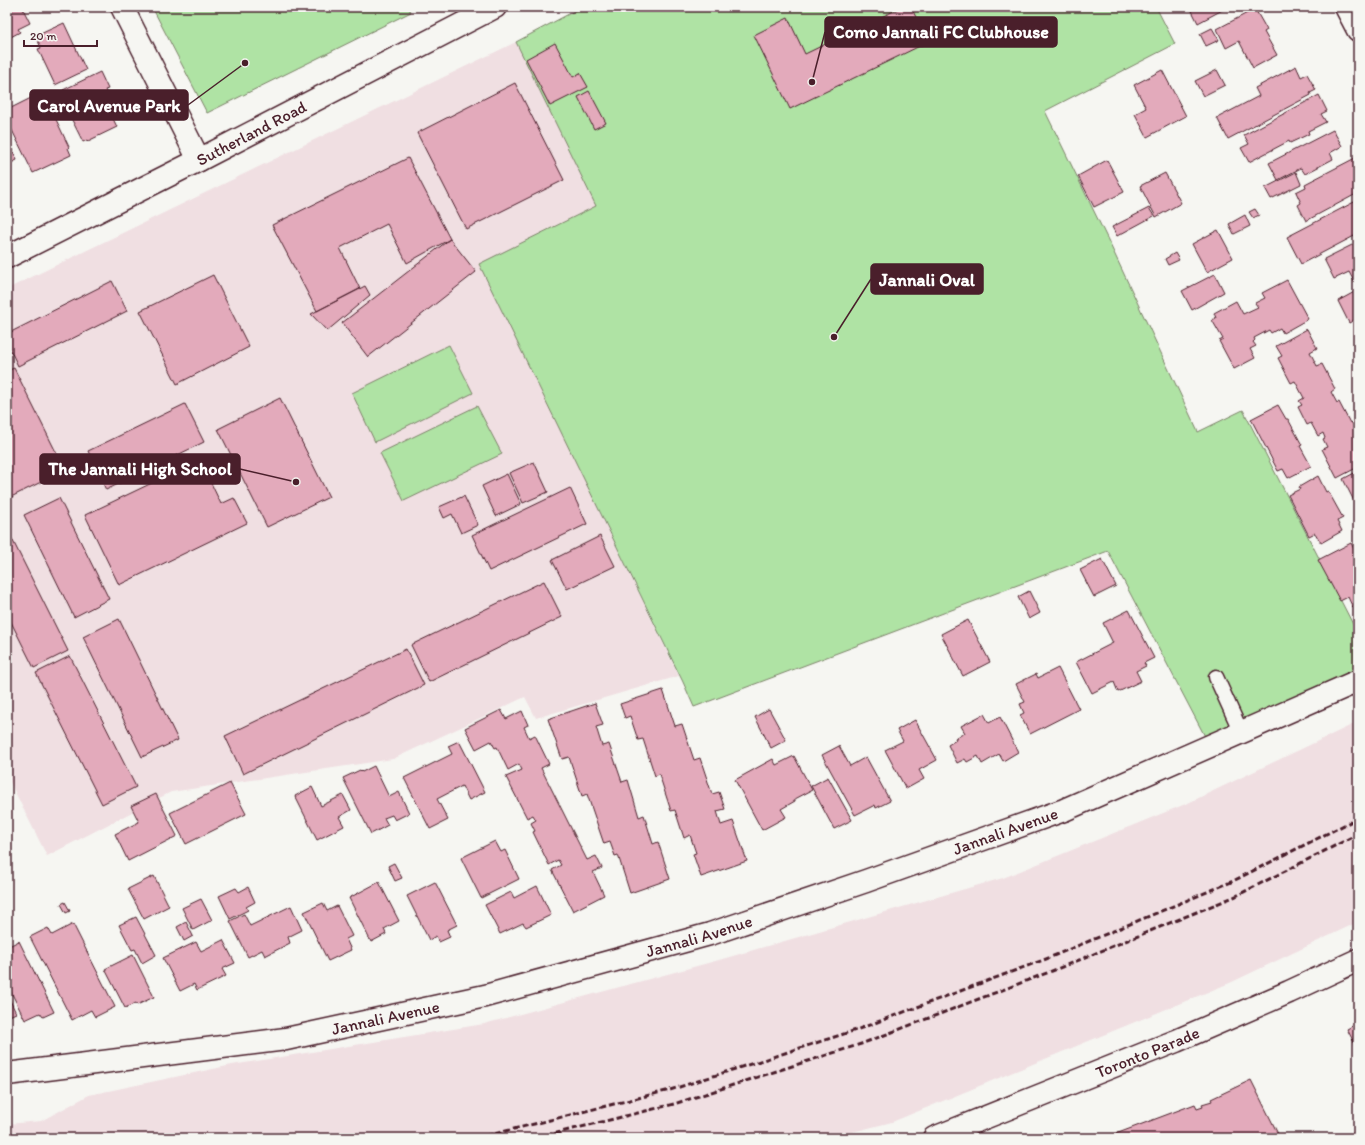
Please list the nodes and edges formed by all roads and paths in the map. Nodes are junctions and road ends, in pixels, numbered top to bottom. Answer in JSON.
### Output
{"nodes":[{"id":1,"x":122,"y":7,"type":"edge"},
{"id":2,"x":495,"y":7,"type":"edge"},
{"id":3,"x":1346,"y":7,"type":"edge"},
{"id":4,"x":1358,"y":30,"type":"edge"},
{"id":5,"x":199,"y":160,"type":"junction"},
{"id":6,"x":7,"y":257,"type":"edge"},
{"id":7,"x":1216,"y":677,"type":"dead end"},
{"id":8,"x":1358,"y":681,"type":"edge"},
{"id":9,"x":1241,"y":732,"type":"junction"},
{"id":10,"x":1358,"y":960,"type":"edge"},
{"id":11,"x":7,"y":1074,"type":"edge"},
{"id":12,"x":934,"y":1138,"type":"edge"}],
"edges":[{"from":1,"to":5,"type":"street"},
{"from":2,"to":5,"type":"street","name":"Sutherland Road"},
{"from":3,"to":4,"type":"street"},
{"from":5,"to":6,"type":"street","name":"Sutherland Road"},
{"from":7,"to":9,"type":"lane"},
{"from":8,"to":9,"type":"street","name":"Jannali Avenue"},
{"from":9,"to":11,"type":"street","name":"Jannali Avenue"},
{"from":10,"to":12,"type":"street","name":"Toronto Parade"}]}
